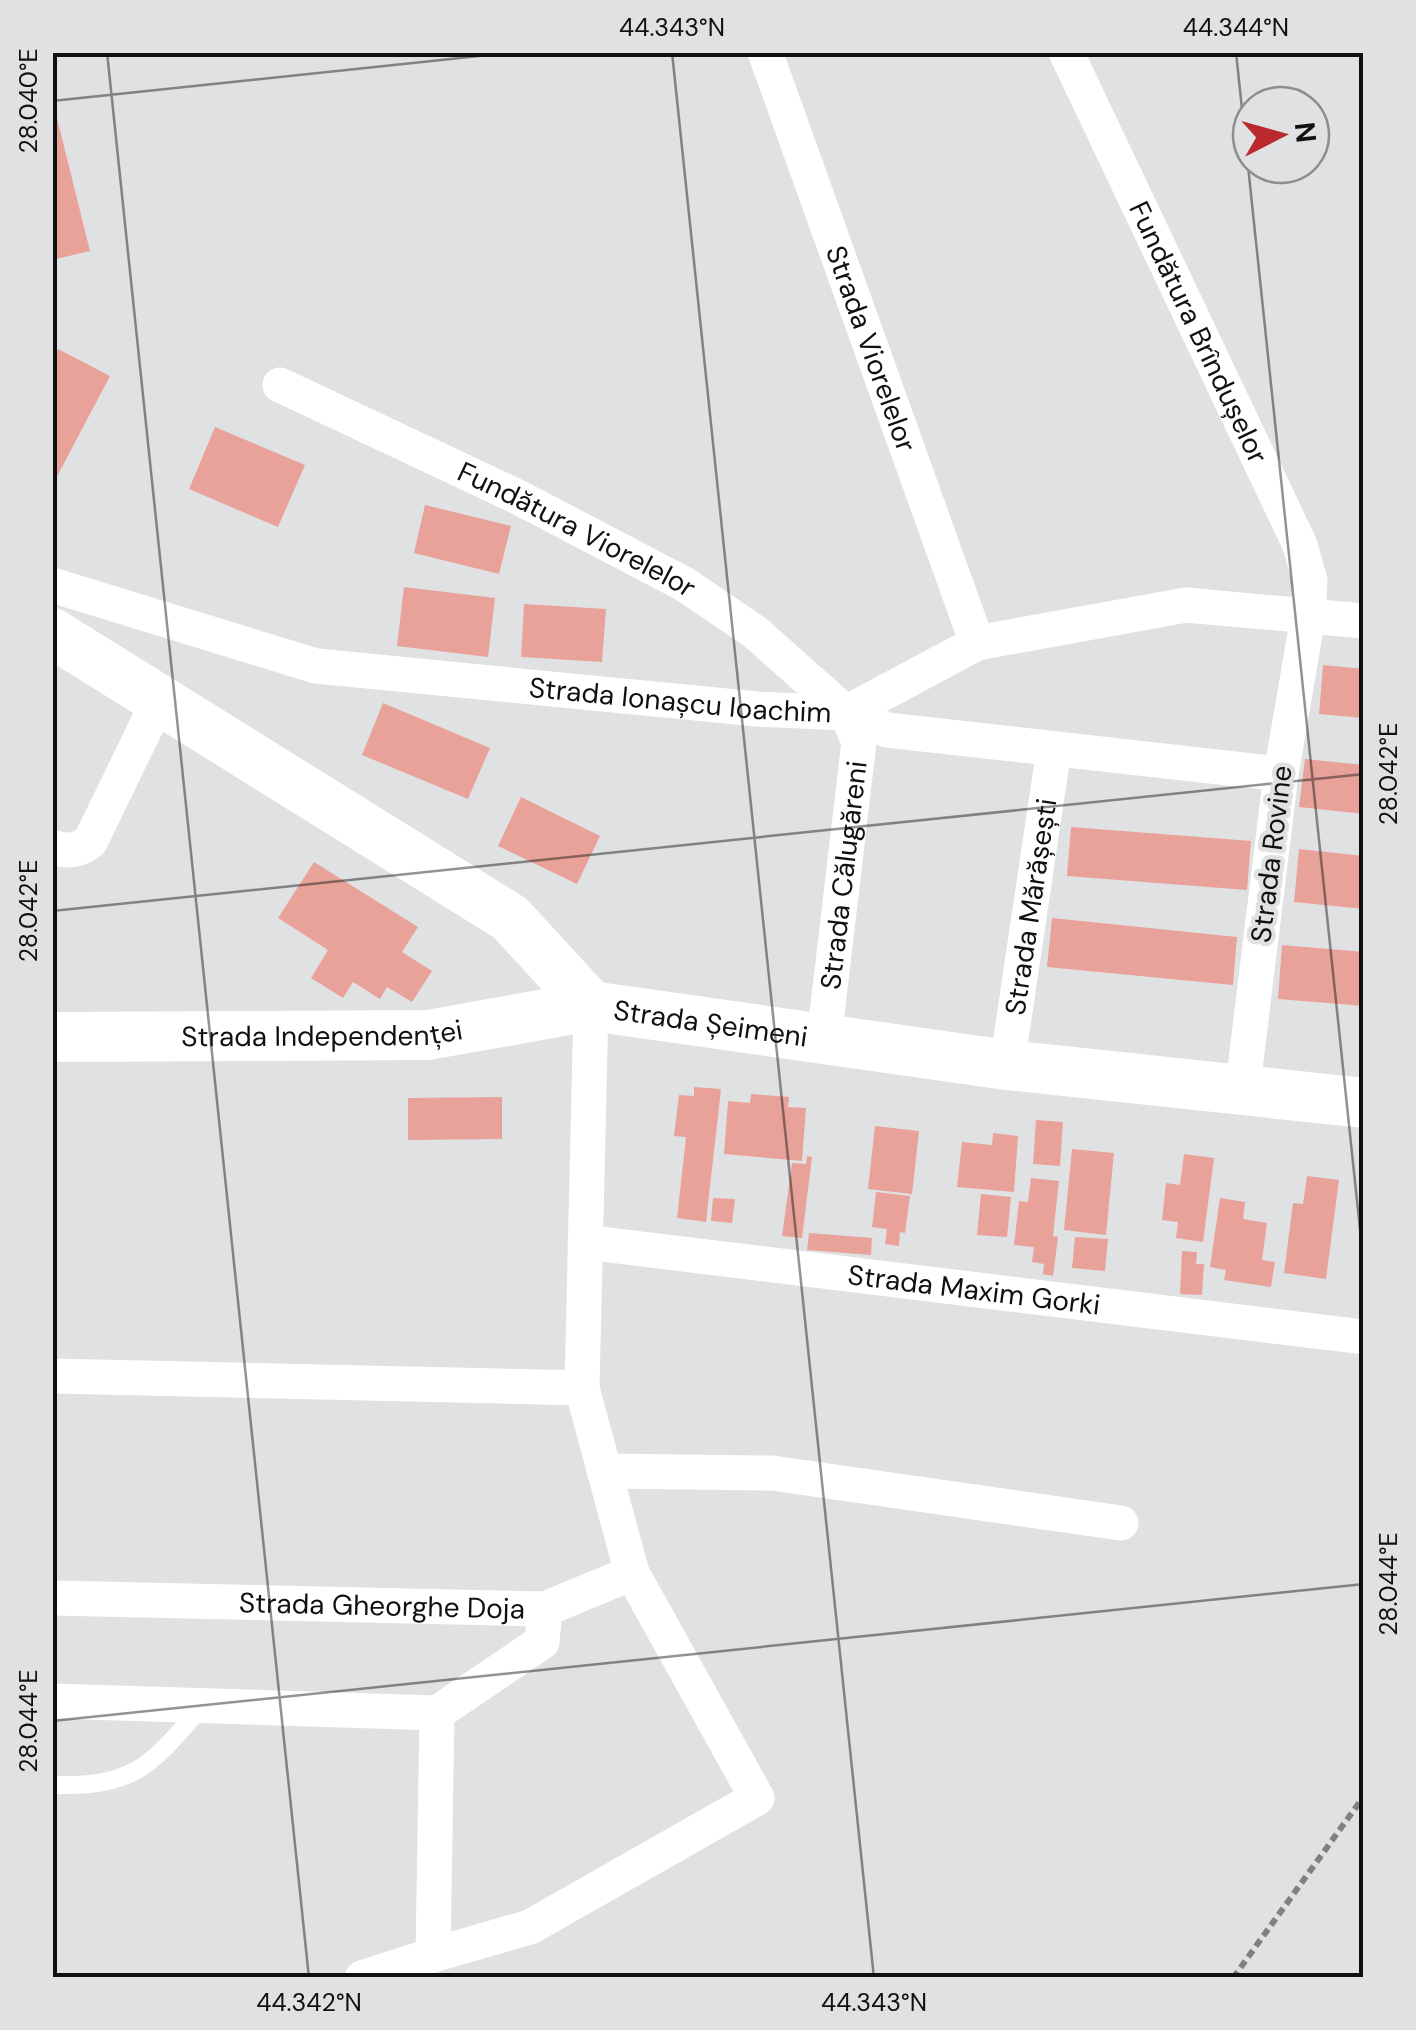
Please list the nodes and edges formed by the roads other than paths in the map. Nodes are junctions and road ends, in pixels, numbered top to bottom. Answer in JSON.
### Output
{"nodes":[{"id":1,"x":765,"y":52,"type":"edge"},
{"id":2,"x":1066,"y":52,"type":"edge"},
{"id":3,"x":280,"y":385,"type":"dead end"},
{"id":4,"x":52,"y":585,"type":"edge"},
{"id":5,"x":1308,"y":618,"type":"junction"},
{"id":6,"x":1364,"y":621,"type":"edge"},
{"id":7,"x":52,"y":633,"type":"edge"},
{"id":8,"x":978,"y":643,"type":"junction"},
{"id":9,"x":160,"y":700,"type":"junction"},
{"id":10,"x":846,"y":712,"type":"junction"},
{"id":11,"x":1054,"y":749,"type":"junction"},
{"id":12,"x":1281,"y":774,"type":"junction"},
{"id":13,"x":52,"y":847,"type":"edge"},
{"id":14,"x":590,"y":1006,"type":"junction"},
{"id":15,"x":52,"y":1037,"type":"edge"},
{"id":16,"x":824,"y":1039,"type":"junction"},
{"id":17,"x":1007,"y":1065,"type":"junction"},
{"id":18,"x":1242,"y":1092,"type":"junction"},
{"id":19,"x":1364,"y":1103,"type":"edge"},
{"id":20,"x":586,"y":1242,"type":"junction"},
{"id":21,"x":1364,"y":1337,"type":"edge"},
{"id":22,"x":52,"y":1376,"type":"edge"},
{"id":23,"x":582,"y":1388,"type":"junction"},
{"id":24,"x":604,"y":1471,"type":"junction"},
{"id":25,"x":1121,"y":1523,"type":"dead end"},
{"id":26,"x":632,"y":1573,"type":"junction"},
{"id":27,"x":52,"y":1598,"type":"edge"},
{"id":28,"x":545,"y":1609,"type":"junction"},
{"id":29,"x":52,"y":1701,"type":"edge"},
{"id":30,"x":202,"y":1706,"type":"junction"},
{"id":31,"x":437,"y":1713,"type":"junction"},
{"id":32,"x":52,"y":1786,"type":"edge"},
{"id":33,"x":433,"y":1955,"type":"junction"},
{"id":34,"x":362,"y":1978,"type":"edge"}],
"edges":[{"from":1,"to":8,"type":"street","name":"Strada Viorelelor"},
{"from":2,"to":5,"type":"street","name":"Fundătura Brîndușelor"},
{"from":3,"to":10,"type":"street","name":"Fundătura Viorelelor"},
{"from":4,"to":10,"type":"street","name":"Strada Ionașcu Ioachim"},
{"from":5,"to":6,"type":"street","name":"Strada Ionașcu Ioachim"},
{"from":5,"to":8,"type":"street","name":"Strada Ionașcu Ioachim"},
{"from":5,"to":12,"type":"street","name":"Strada Rovine"},
{"from":7,"to":9,"type":"main road","name":"Strada Șeimeni"},
{"from":8,"to":10,"type":"street","name":"Strada Ionașcu Ioachim"},
{"from":9,"to":13,"type":"street"},
{"from":9,"to":14,"type":"main road","name":"Strada Șeimeni"},
{"from":10,"to":11,"type":"street"},
{"from":10,"to":16,"type":"street","name":"Strada Călugăreni"},
{"from":11,"to":12,"type":"street"},
{"from":11,"to":17,"type":"street","name":"Strada Mărășești"},
{"from":12,"to":18,"type":"street","name":"Strada Rovine"},
{"from":14,"to":15,"type":"main road","name":"Strada Independenței"},
{"from":14,"to":16,"type":"main road","name":"Strada Șeimeni"},
{"from":14,"to":20,"type":"street"},
{"from":16,"to":17,"type":"main road","name":"Strada Șeimeni"},
{"from":17,"to":18,"type":"main road","name":"Strada Șeimeni"},
{"from":18,"to":19,"type":"main road","name":"Strada Șeimeni"},
{"from":20,"to":21,"type":"street","name":"Strada Maxim Gorki"},
{"from":20,"to":23,"type":"street"},
{"from":22,"to":23,"type":"street"},
{"from":23,"to":24,"type":"street"},
{"from":24,"to":25,"type":"street"},
{"from":24,"to":26,"type":"street"},
{"from":26,"to":28,"type":"street","name":"Strada Gheorghe Doja"},
{"from":26,"to":33,"type":"street"},
{"from":27,"to":28,"type":"street","name":"Strada Gheorghe Doja"},
{"from":28,"to":31,"type":"street"},
{"from":29,"to":30,"type":"street"},
{"from":30,"to":31,"type":"street"},
{"from":30,"to":32,"type":"lane"},
{"from":31,"to":33,"type":"street"},
{"from":33,"to":34,"type":"street"}]}
